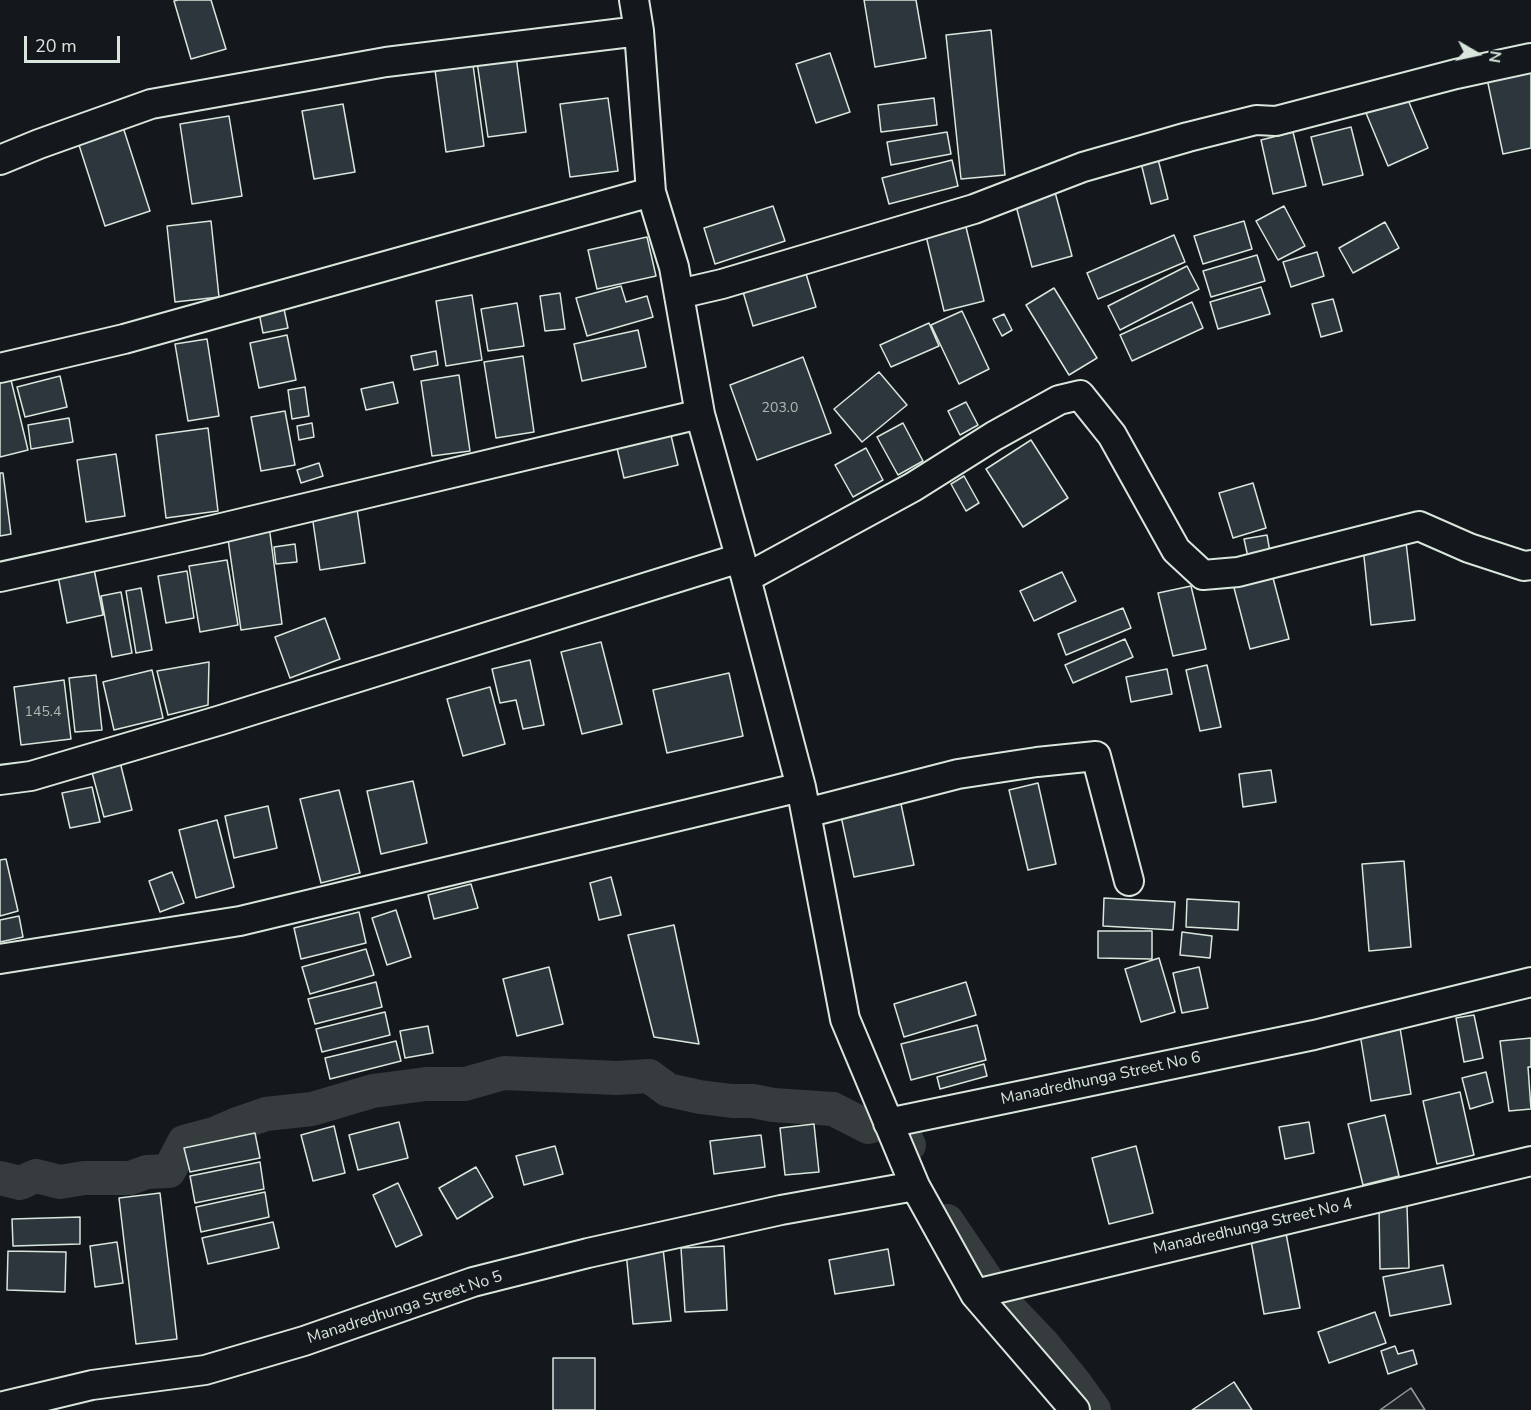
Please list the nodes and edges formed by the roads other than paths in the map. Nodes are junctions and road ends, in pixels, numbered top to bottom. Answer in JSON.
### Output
{"nodes":[{"id":1,"x":634,"y":0,"type":"edge"},
{"id":2,"x":639,"y":31,"type":"junction"},
{"id":3,"x":1531,"y":58,"type":"edge"},
{"id":4,"x":0,"y":160,"type":"edge"},
{"id":5,"x":651,"y":192,"type":"junction"},
{"id":6,"x":679,"y":294,"type":"junction"},
{"id":7,"x":0,"y":368,"type":"edge"},
{"id":8,"x":700,"y":414,"type":"junction"},
{"id":9,"x":1531,"y":565,"type":"edge"},
{"id":10,"x":743,"y":568,"type":"junction"},
{"id":11,"x":0,"y":577,"type":"edge"},
{"id":12,"x":0,"y":780,"type":"edge"},
{"id":13,"x":803,"y":800,"type":"junction"},
{"id":14,"x":1129,"y":881,"type":"dead end"},
{"id":15,"x":0,"y":959,"type":"edge"},
{"id":16,"x":1531,"y":982,"type":"edge"},
{"id":17,"x":888,"y":1123,"type":"junction"},
{"id":18,"x":1531,"y":1161,"type":"edge"},
{"id":19,"x":915,"y":1186,"type":"junction"},
{"id":20,"x":975,"y":1294,"type":"junction"},
{"id":21,"x":0,"y":1407,"type":"edge"},
{"id":22,"x":1075,"y":1410,"type":"edge"}],
"edges":[{"from":1,"to":2,"type":"street"},
{"from":2,"to":4,"type":"street"},
{"from":2,"to":5,"type":"street"},
{"from":3,"to":6,"type":"street"},
{"from":5,"to":6,"type":"street"},
{"from":5,"to":7,"type":"street"},
{"from":6,"to":8,"type":"street"},
{"from":8,"to":10,"type":"street"},
{"from":8,"to":11,"type":"street"},
{"from":9,"to":10,"type":"street"},
{"from":10,"to":12,"type":"street"},
{"from":10,"to":13,"type":"street"},
{"from":13,"to":14,"type":"street"},
{"from":13,"to":15,"type":"street"},
{"from":13,"to":17,"type":"street"},
{"from":16,"to":17,"type":"street","name":"Manadredhunga Street No 6"},
{"from":17,"to":19,"type":"street"},
{"from":18,"to":20,"type":"street","name":"Manadredhunga Street No 4"},
{"from":19,"to":20,"type":"street"},
{"from":19,"to":21,"type":"street","name":"Manadredhunga Street No 5"},
{"from":20,"to":22,"type":"street"}]}
